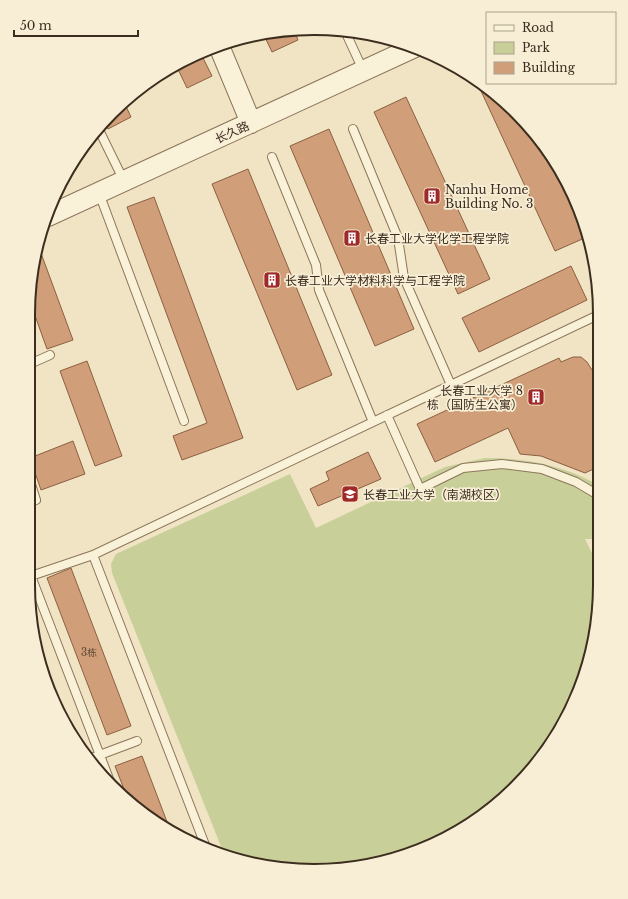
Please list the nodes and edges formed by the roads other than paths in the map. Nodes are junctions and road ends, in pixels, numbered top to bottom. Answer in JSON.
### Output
{"nodes":[{"id":1,"x":348,"y":37,"type":"edge"},
{"id":2,"x":220,"y":51,"type":"edge"},
{"id":3,"x":407,"y":51,"type":"edge"},
{"id":4,"x":364,"y":71,"type":"junction"},
{"id":5,"x":251,"y":123,"type":"junction"},
{"id":6,"x":353,"y":129,"type":"dead end"},
{"id":7,"x":101,"y":134,"type":"edge"},
{"id":8,"x":272,"y":158,"type":"dead end"},
{"id":9,"x":124,"y":181,"type":"junction"},
{"id":10,"x":99,"y":192,"type":"junction"},
{"id":11,"x":54,"y":213,"type":"edge"},
{"id":12,"x":593,"y":317,"type":"edge"},
{"id":13,"x":50,"y":355,"type":"dead end"},
{"id":14,"x":35,"y":362,"type":"edge"},
{"id":15,"x":451,"y":385,"type":"junction"},
{"id":16,"x":387,"y":415,"type":"junction"},
{"id":17,"x":184,"y":421,"type":"dead end"},
{"id":18,"x":373,"y":422,"type":"junction"},
{"id":19,"x":593,"y":492,"type":"edge"},
{"id":20,"x":93,"y":555,"type":"junction"},
{"id":21,"x":35,"y":574,"type":"edge"},
{"id":22,"x":35,"y":589,"type":"edge"},
{"id":23,"x":137,"y":741,"type":"dead end"},
{"id":24,"x":100,"y":755,"type":"junction"},
{"id":25,"x":95,"y":757,"type":"edge"},
{"id":26,"x":106,"y":771,"type":"edge"},
{"id":27,"x":204,"y":841,"type":"edge"}],
"edges":[{"from":1,"to":4,"type":"lane"},
{"from":2,"to":5,"type":"street"},
{"from":3,"to":4,"type":"street","name":"长久路"},
{"from":4,"to":5,"type":"street","name":"长久路"},
{"from":5,"to":9,"type":"street","name":"长久路"},
{"from":6,"to":15,"type":"lane"},
{"from":7,"to":9,"type":"lane"},
{"from":8,"to":18,"type":"lane"},
{"from":9,"to":10,"type":"street","name":"长久路"},
{"from":10,"to":11,"type":"street","name":"长久路"},
{"from":10,"to":17,"type":"lane"},
{"from":12,"to":15,"type":"lane"},
{"from":13,"to":14,"type":"lane"},
{"from":15,"to":16,"type":"lane"},
{"from":16,"to":18,"type":"lane"},
{"from":16,"to":19,"type":"lane"},
{"from":18,"to":20,"type":"lane"},
{"from":20,"to":21,"type":"lane"},
{"from":20,"to":27,"type":"lane"},
{"from":22,"to":24,"type":"lane"},
{"from":23,"to":24,"type":"lane"},
{"from":24,"to":25,"type":"lane"},
{"from":24,"to":26,"type":"lane"}]}
